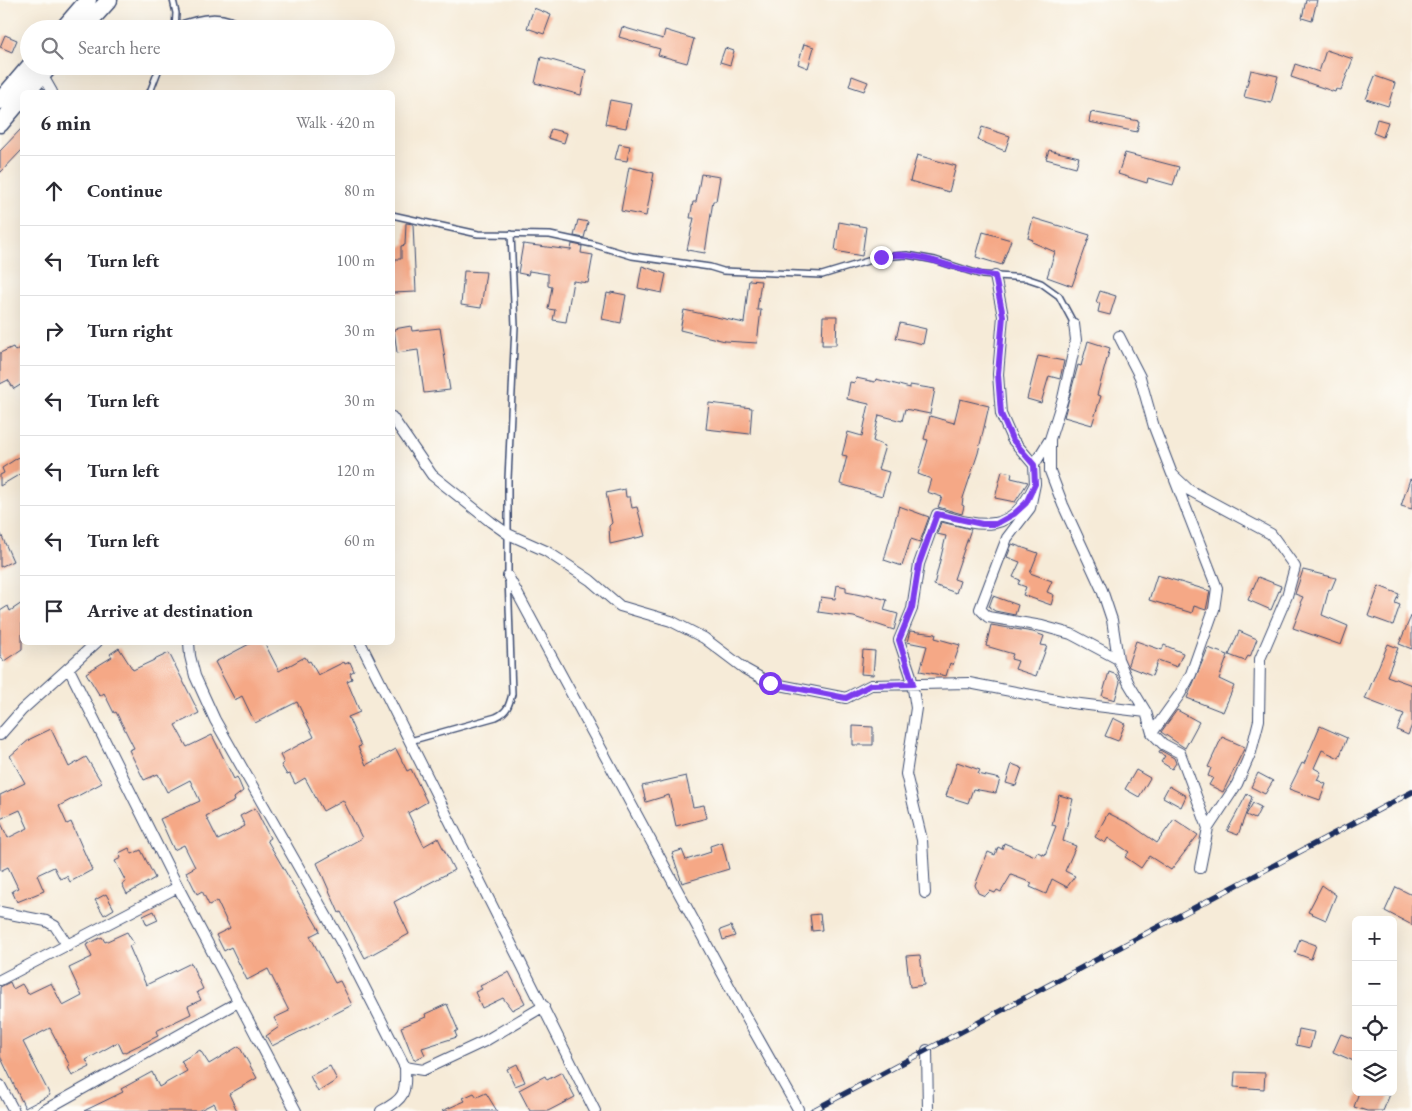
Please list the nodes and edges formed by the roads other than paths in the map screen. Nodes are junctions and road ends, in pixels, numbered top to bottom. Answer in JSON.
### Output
{"nodes":[{"id":1,"x":88,"y":0,"type":"edge"},
{"id":2,"x":108,"y":0,"type":"edge"},
{"id":3,"x":173,"y":0,"type":"edge"},
{"id":4,"x":70,"y":20,"type":"edge"},
{"id":5,"x":91,"y":20,"type":"edge"},
{"id":6,"x":176,"y":20,"type":"edge"},
{"id":7,"x":192,"y":20,"type":"edge"},
{"id":8,"x":231,"y":20,"type":"edge"},
{"id":9,"x":32,"y":75,"type":"edge"},
{"id":10,"x":36,"y":75,"type":"edge"},
{"id":11,"x":44,"y":75,"type":"edge"},
{"id":12,"x":157,"y":75,"type":"edge"},
{"id":13,"x":28,"y":90,"type":"edge"},
{"id":14,"x":51,"y":90,"type":"edge"},
{"id":15,"x":151,"y":90,"type":"edge"},
{"id":16,"x":20,"y":100,"type":"edge"},
{"id":17,"x":0,"y":101,"type":"edge"},
{"id":18,"x":0,"y":124,"type":"edge"},
{"id":19,"x":395,"y":216,"type":"edge"},
{"id":20,"x":511,"y":234,"type":"junction"},
{"id":21,"x":995,"y":276,"type":"junction"},
{"id":22,"x":1074,"y":324,"type":"joint"},
{"id":23,"x":1119,"y":336,"type":"dead end"},
{"id":24,"x":395,"y":421,"type":"edge"},
{"id":25,"x":1050,"y":439,"type":"junction"},
{"id":26,"x":1034,"y":465,"type":"junction"},
{"id":27,"x":1172,"y":474,"type":"junction"},
{"id":28,"x":1035,"y":484,"type":"junction"},
{"id":29,"x":508,"y":534,"type":"junction"},
{"id":30,"x":508,"y":576,"type":"junction"},
{"id":31,"x":94,"y":645,"type":"edge"},
{"id":32,"x":189,"y":645,"type":"edge"},
{"id":33,"x":362,"y":645,"type":"edge"},
{"id":34,"x":1118,"y":658,"type":"junction"},
{"id":35,"x":69,"y":669,"type":"junction"},
{"id":36,"x":913,"y":684,"type":"junction"},
{"id":37,"x":1146,"y":712,"type":"junction"},
{"id":38,"x":1152,"y":732,"type":"junction"},
{"id":39,"x":0,"y":735,"type":"edge"},
{"id":40,"x":410,"y":741,"type":"junction"},
{"id":41,"x":1208,"y":828,"type":"junction"},
{"id":42,"x":1200,"y":868,"type":"dead end"},
{"id":43,"x":178,"y":887,"type":"junction"},
{"id":44,"x":925,"y":893,"type":"dead end"},
{"id":45,"x":0,"y":912,"type":"edge"},
{"id":46,"x":68,"y":946,"type":"junction"},
{"id":47,"x":0,"y":980,"type":"edge"},
{"id":48,"x":238,"y":1002,"type":"junction"},
{"id":49,"x":544,"y":1006,"type":"junction"},
{"id":50,"x":927,"y":1050,"type":"dead end"},
{"id":51,"x":405,"y":1067,"type":"junction"},
{"id":52,"x":0,"y":1085,"type":"edge"},
{"id":53,"x":798,"y":1109,"type":"dead end"},
{"id":54,"x":14,"y":1111,"type":"edge"},
{"id":55,"x":43,"y":1111,"type":"edge"},
{"id":56,"x":296,"y":1111,"type":"edge"},
{"id":57,"x":381,"y":1111,"type":"edge"},
{"id":58,"x":595,"y":1111,"type":"edge"},
{"id":59,"x":928,"y":1111,"type":"edge"}],
"edges":[{"from":1,"to":4,"type":"main road"},
{"from":2,"to":5,"type":"main road"},
{"from":3,"to":6,"type":"lane"},
{"from":7,"to":8,"type":"lane"},
{"from":9,"to":17,"type":"main road"},
{"from":10,"to":13,"type":"main road"},
{"from":11,"to":14,"type":"street"},
{"from":12,"to":15,"type":"lane"},
{"from":16,"to":18,"type":"main road"},
{"from":19,"to":20,"type":"lane"},
{"from":20,"to":21,"type":"lane"},
{"from":20,"to":29,"type":"lane"},
{"from":21,"to":22,"type":"lane"},
{"from":21,"to":26,"type":"street"},
{"from":22,"to":25,"type":"street"},
{"from":23,"to":27,"type":"street"},
{"from":24,"to":29,"type":"street"},
{"from":25,"to":26,"type":"street"},
{"from":25,"to":34,"type":"street"},
{"from":26,"to":28,"type":"street"},
{"from":27,"to":38,"type":"street"},
{"from":27,"to":41,"type":"street"},
{"from":28,"to":34,"type":"street"},
{"from":28,"to":36,"type":"street"},
{"from":29,"to":30,"type":"lane"},
{"from":29,"to":36,"type":"street"},
{"from":30,"to":40,"type":"lane"},
{"from":30,"to":53,"type":"street"},
{"from":31,"to":35,"type":"street"},
{"from":32,"to":51,"type":"street"},
{"from":33,"to":40,"type":"street"},
{"from":34,"to":37,"type":"street"},
{"from":35,"to":39,"type":"street"},
{"from":35,"to":43,"type":"street"},
{"from":36,"to":37,"type":"street"},
{"from":36,"to":44,"type":"street"},
{"from":37,"to":38,"type":"street"},
{"from":38,"to":41,"type":"street"},
{"from":40,"to":49,"type":"street"},
{"from":41,"to":42,"type":"street"},
{"from":43,"to":46,"type":"street"},
{"from":43,"to":48,"type":"street"},
{"from":45,"to":46,"type":"street"},
{"from":46,"to":47,"type":"street"},
{"from":48,"to":55,"type":"street"},
{"from":48,"to":56,"type":"street"},
{"from":49,"to":51,"type":"street"},
{"from":49,"to":58,"type":"street"},
{"from":50,"to":59,"type":"street"},
{"from":51,"to":57,"type":"street"},
{"from":52,"to":54,"type":"street"}]}
